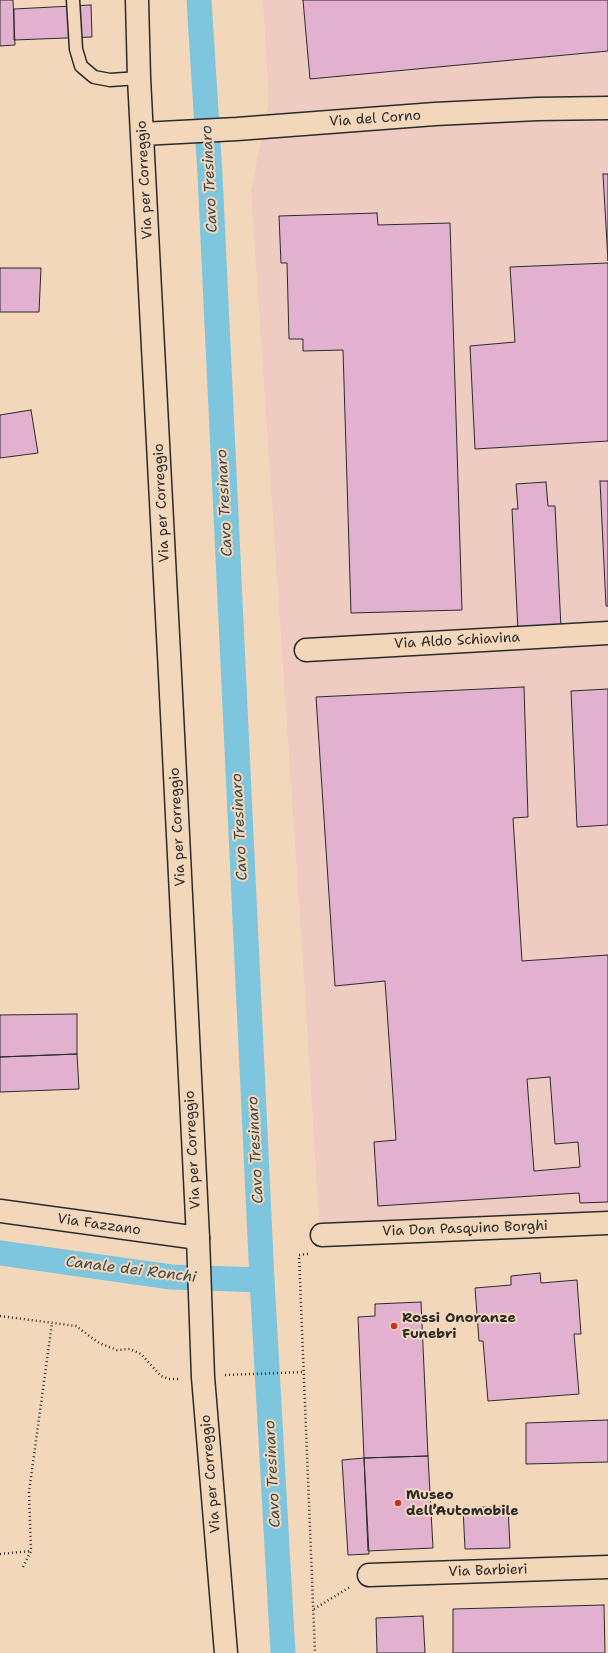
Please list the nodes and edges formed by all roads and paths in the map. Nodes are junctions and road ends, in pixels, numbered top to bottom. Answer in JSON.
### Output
{"nodes":[{"id":1,"x":73,"y":0,"type":"edge"},
{"id":2,"x":137,"y":0,"type":"edge"},
{"id":3,"x":139,"y":78,"type":"junction"},
{"id":4,"x":608,"y":108,"type":"edge"},
{"id":5,"x":142,"y":134,"type":"junction"},
{"id":6,"x":608,"y":633,"type":"edge"},
{"id":7,"x":306,"y":650,"type":"dead end"},
{"id":8,"x":0,"y":1211,"type":"edge"},
{"id":9,"x":608,"y":1223,"type":"edge"},
{"id":10,"x":322,"y":1235,"type":"dead end"},
{"id":11,"x":198,"y":1248,"type":"junction"},
{"id":12,"x":299,"y":1255,"type":"dead end"},
{"id":13,"x":0,"y":1316,"type":"edge"},
{"id":14,"x":52,"y":1323,"type":"junction"},
{"id":15,"x":304,"y":1372,"type":"junction"},
{"id":16,"x":223,"y":1376,"type":"dead end"},
{"id":17,"x":184,"y":1378,"type":"dead end"},
{"id":18,"x":32,"y":1551,"type":"junction"},
{"id":19,"x":0,"y":1554,"type":"edge"},
{"id":20,"x":23,"y":1567,"type":"dead end"},
{"id":21,"x":608,"y":1567,"type":"edge"},
{"id":22,"x":369,"y":1575,"type":"joint"},
{"id":23,"x":314,"y":1609,"type":"junction"},
{"id":24,"x":226,"y":1653,"type":"edge"},
{"id":25,"x":316,"y":1653,"type":"edge"}],
"edges":[{"from":1,"to":3,"type":"lane"},
{"from":2,"to":3,"type":"street","name":"Via per Correggio"},
{"from":3,"to":5,"type":"street","name":"Via per Correggio"},
{"from":4,"to":5,"type":"street","name":"Via del Corno"},
{"from":5,"to":11,"type":"street","name":"Via per Correggio"},
{"from":6,"to":7,"type":"street","name":"Via Aldo Schiavina"},
{"from":8,"to":11,"type":"street","name":"Via Fazzano"},
{"from":9,"to":10,"type":"street","name":"Via Don Pasquino Borghi"},
{"from":11,"to":24,"type":"street","name":"Via per Correggio"},
{"from":12,"to":15,"type":"path"},
{"from":13,"to":14,"type":"path"},
{"from":14,"to":17,"type":"path"},
{"from":14,"to":18,"type":"path"},
{"from":15,"to":16,"type":"path"},
{"from":15,"to":23,"type":"path"},
{"from":18,"to":19,"type":"path"},
{"from":18,"to":20,"type":"path"},
{"from":21,"to":22,"type":"street","name":"Via Barbieri"},
{"from":22,"to":23,"type":"path"},
{"from":23,"to":25,"type":"path"}]}
